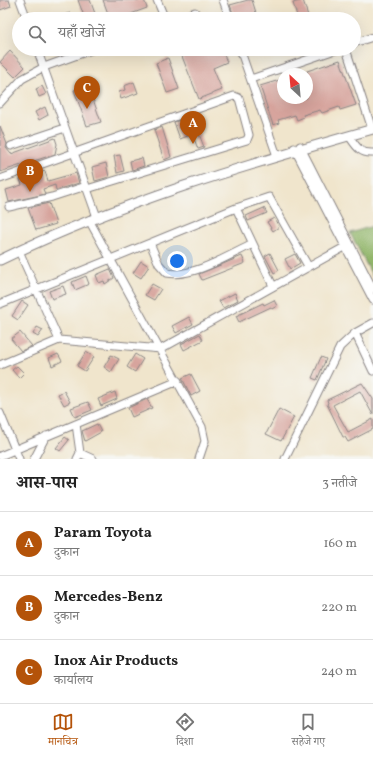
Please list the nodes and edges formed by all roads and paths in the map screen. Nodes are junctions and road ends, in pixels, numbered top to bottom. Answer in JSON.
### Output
{"nodes":[{"id":1,"x":20,"y":0,"type":"edge"},
{"id":2,"x":157,"y":0,"type":"edge"},
{"id":3,"x":223,"y":0,"type":"edge"},
{"id":4,"x":24,"y":12,"type":"edge"},
{"id":5,"x":162,"y":12,"type":"edge"},
{"id":6,"x":227,"y":12,"type":"edge"},
{"id":7,"x":373,"y":37,"type":"edge"},
{"id":8,"x":361,"y":41,"type":"edge"},
{"id":9,"x":40,"y":56,"type":"edge"},
{"id":10,"x":75,"y":56,"type":"edge"},
{"id":11,"x":243,"y":56,"type":"edge"},
{"id":12,"x":318,"y":56,"type":"edge"},
{"id":13,"x":348,"y":56,"type":"edge"},
{"id":14,"x":44,"y":67,"type":"junction"},
{"id":15,"x":251,"y":79,"type":"junction"},
{"id":16,"x":0,"y":103,"type":"edge"},
{"id":17,"x":372,"y":127,"type":"edge"},
{"id":18,"x":65,"y":128,"type":"junction"},
{"id":19,"x":349,"y":136,"type":"junction"},
{"id":20,"x":11,"y":146,"type":"dead end"},
{"id":21,"x":298,"y":148,"type":"junction"},
{"id":22,"x":373,"y":153,"type":"edge"},
{"id":23,"x":74,"y":154,"type":"junction"},
{"id":24,"x":277,"y":155,"type":"junction"},
{"id":25,"x":0,"y":179,"type":"edge"},
{"id":26,"x":87,"y":188,"type":"junction"},
{"id":27,"x":9,"y":207,"type":"dead end"},
{"id":28,"x":236,"y":208,"type":"junction"},
{"id":29,"x":94,"y":216,"type":"junction"},
{"id":30,"x":150,"y":243,"type":"junction"},
{"id":31,"x":253,"y":244,"type":"junction"},
{"id":32,"x":348,"y":245,"type":"junction"},
{"id":33,"x":19,"y":251,"type":"junction"},
{"id":34,"x":0,"y":255,"type":"edge"},
{"id":35,"x":111,"y":259,"type":"junction"},
{"id":36,"x":0,"y":260,"type":"edge"},
{"id":37,"x":308,"y":266,"type":"junction"},
{"id":38,"x":273,"y":286,"type":"junction"},
{"id":39,"x":36,"y":289,"type":"junction"},
{"id":40,"x":373,"y":289,"type":"edge"},
{"id":41,"x":373,"y":300,"type":"edge"},
{"id":42,"x":0,"y":304,"type":"edge"},
{"id":43,"x":373,"y":323,"type":"edge"},
{"id":44,"x":355,"y":333,"type":"junction"},
{"id":45,"x":60,"y":340,"type":"junction"},
{"id":46,"x":161,"y":349,"type":"junction"},
{"id":47,"x":0,"y":365,"type":"edge"},
{"id":48,"x":373,"y":370,"type":"edge"},
{"id":49,"x":178,"y":381,"type":"junction"},
{"id":50,"x":0,"y":413,"type":"edge"},
{"id":51,"x":76,"y":424,"type":"junction"},
{"id":52,"x":3,"y":426,"type":"edge"},
{"id":53,"x":46,"y":436,"type":"junction"},
{"id":54,"x":15,"y":449,"type":"junction"},
{"id":55,"x":0,"y":456,"type":"edge"},
{"id":56,"x":79,"y":456,"type":"edge"},
{"id":57,"x":19,"y":459,"type":"edge"},
{"id":58,"x":34,"y":459,"type":"edge"},
{"id":59,"x":94,"y":459,"type":"edge"},
{"id":60,"x":199,"y":459,"type":"edge"},
{"id":61,"x":284,"y":459,"type":"edge"}],
"edges":[{"from":1,"to":4,"type":"street"},
{"from":2,"to":5,"type":"street"},
{"from":3,"to":6,"type":"street"},
{"from":7,"to":8,"type":"street"},
{"from":9,"to":14,"type":"street"},
{"from":10,"to":14,"type":"street"},
{"from":11,"to":15,"type":"street"},
{"from":12,"to":15,"type":"street"},
{"from":13,"to":17,"type":"street"},
{"from":14,"to":16,"type":"street"},
{"from":14,"to":18,"type":"street"},
{"from":15,"to":24,"type":"street"},
{"from":17,"to":19,"type":"main road"},
{"from":17,"to":21,"type":"main road"},
{"from":18,"to":20,"type":"street"},
{"from":18,"to":23,"type":"street"},
{"from":19,"to":21,"type":"main road"},
{"from":19,"to":22,"type":"street"},
{"from":21,"to":24,"type":"main road"},
{"from":21,"to":32,"type":"street"},
{"from":23,"to":25,"type":"street"},
{"from":23,"to":26,"type":"street"},
{"from":23,"to":26,"type":"street"},
{"from":24,"to":29,"type":"main road"},
{"from":26,"to":27,"type":"street"},
{"from":26,"to":29,"type":"street"},
{"from":28,"to":30,"type":"street"},
{"from":28,"to":31,"type":"street"},
{"from":28,"to":37,"type":"street"},
{"from":29,"to":33,"type":"main road"},
{"from":29,"to":34,"type":"main road"},
{"from":29,"to":35,"type":"street"},
{"from":30,"to":31,"type":"street"},
{"from":30,"to":35,"type":"street"},
{"from":31,"to":38,"type":"street"},
{"from":32,"to":37,"type":"street"},
{"from":32,"to":40,"type":"street"},
{"from":32,"to":41,"type":"street"},
{"from":33,"to":36,"type":"main road"},
{"from":33,"to":39,"type":"street"},
{"from":35,"to":39,"type":"street"},
{"from":35,"to":46,"type":"street"},
{"from":37,"to":38,"type":"street"},
{"from":38,"to":46,"type":"street"},
{"from":39,"to":42,"type":"street"},
{"from":39,"to":45,"type":"street"},
{"from":43,"to":44,"type":"street"},
{"from":44,"to":48,"type":"street"},
{"from":44,"to":61,"type":"street"},
{"from":45,"to":46,"type":"street"},
{"from":45,"to":47,"type":"street"},
{"from":46,"to":49,"type":"street"},
{"from":49,"to":51,"type":"street"},
{"from":49,"to":60,"type":"street"},
{"from":50,"to":52,"type":"street"},
{"from":51,"to":53,"type":"street"},
{"from":51,"to":56,"type":"street"},
{"from":52,"to":54,"type":"street"},
{"from":53,"to":54,"type":"street"},
{"from":53,"to":58,"type":"street"},
{"from":54,"to":55,"type":"street"},
{"from":54,"to":57,"type":"street"},
{"from":56,"to":59,"type":"street"}]}
